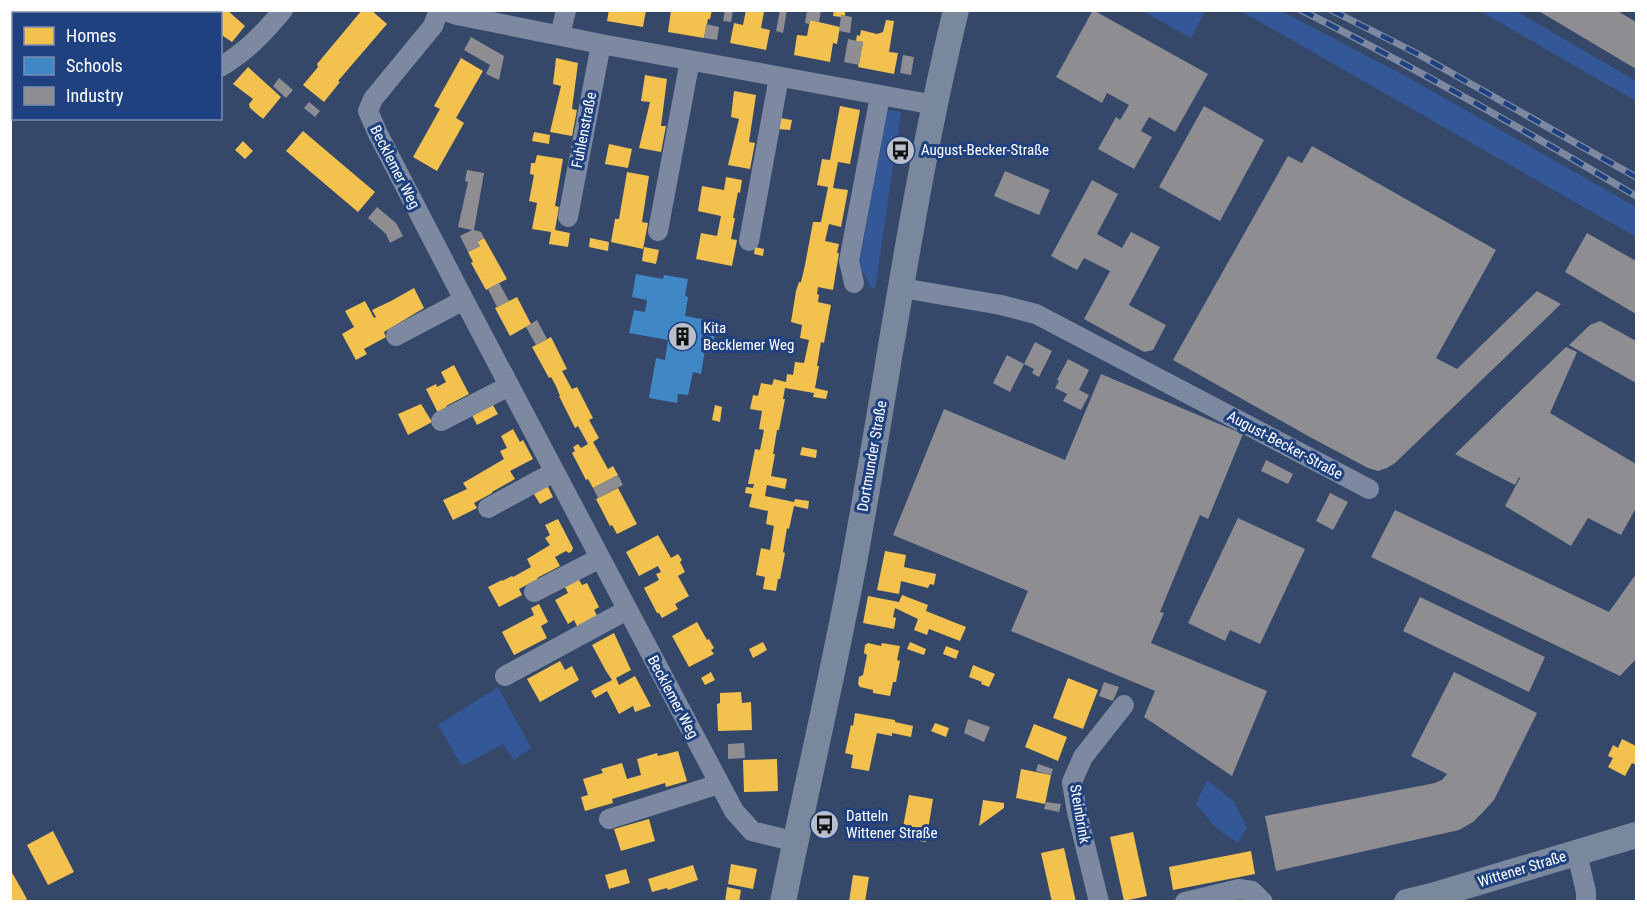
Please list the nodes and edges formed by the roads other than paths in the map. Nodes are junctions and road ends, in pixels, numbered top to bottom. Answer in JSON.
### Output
{"nodes":[{"id":1,"x":283,"y":10,"type":"edge"},
{"id":2,"x":441,"y":10,"type":"edge"},
{"id":3,"x":566,"y":10,"type":"edge"},
{"id":4,"x":956,"y":10,"type":"edge"},
{"id":5,"x":560,"y":34,"type":"junction"},
{"id":6,"x":601,"y":44,"type":"junction"},
{"id":7,"x":690,"y":60,"type":"junction"},
{"id":8,"x":222,"y":66,"type":"edge"},
{"id":9,"x":779,"y":77,"type":"junction"},
{"id":10,"x":880,"y":96,"type":"junction"},
{"id":11,"x":934,"y":105,"type":"junction"},
{"id":12,"x":568,"y":217,"type":"dead end"},
{"id":13,"x":658,"y":231,"type":"dead end"},
{"id":14,"x":749,"y":241,"type":"dead end"},
{"id":15,"x":854,"y":283,"type":"dead end"},
{"id":16,"x":902,"y":288,"type":"junction"},
{"id":17,"x":464,"y":300,"type":"junction"},
{"id":18,"x":396,"y":336,"type":"dead end"},
{"id":19,"x":509,"y":386,"type":"junction"},
{"id":20,"x":441,"y":422,"type":"dead end"},
{"id":21,"x":554,"y":472,"type":"junction"},
{"id":22,"x":1369,"y":489,"type":"dead end"},
{"id":23,"x":488,"y":508,"type":"dead end"},
{"id":24,"x":600,"y":558,"type":"junction"},
{"id":25,"x":534,"y":592,"type":"dead end"},
{"id":26,"x":627,"y":610,"type":"junction"},
{"id":27,"x":505,"y":676,"type":"dead end"},
{"id":28,"x":1125,"y":705,"type":"dead end"},
{"id":29,"x":719,"y":784,"type":"junction"},
{"id":30,"x":609,"y":819,"type":"dead end"},
{"id":31,"x":1636,"y":835,"type":"edge"},
{"id":32,"x":795,"y":842,"type":"junction"},
{"id":33,"x":1576,"y":853,"type":"junction"},
{"id":34,"x":783,"y":902,"type":"edge"},
{"id":35,"x":1099,"y":902,"type":"edge"},
{"id":36,"x":1185,"y":902,"type":"edge"},
{"id":37,"x":1263,"y":902,"type":"edge"},
{"id":38,"x":1407,"y":902,"type":"edge"},
{"id":39,"x":1586,"y":902,"type":"edge"}],
"edges":[{"from":1,"to":8,"type":"street"},
{"from":2,"to":5,"type":"street"},
{"from":2,"to":17,"type":"street","name":"Becklemer Weg"},
{"from":3,"to":5,"type":"street"},
{"from":4,"to":11,"type":"main road","name":"Dortmunder Straße"},
{"from":5,"to":6,"type":"street"},
{"from":6,"to":7,"type":"street"},
{"from":6,"to":12,"type":"street","name":"Fuhlenstraße"},
{"from":7,"to":9,"type":"street"},
{"from":7,"to":13,"type":"street"},
{"from":9,"to":10,"type":"street"},
{"from":9,"to":14,"type":"street"},
{"from":10,"to":11,"type":"street"},
{"from":10,"to":15,"type":"street"},
{"from":11,"to":16,"type":"main road","name":"Dortmunder Straße"},
{"from":16,"to":22,"type":"street","name":"August-Becker-Straße"},
{"from":16,"to":32,"type":"main road","name":"Dortmunder Straße"},
{"from":17,"to":18,"type":"street"},
{"from":17,"to":19,"type":"street","name":"Becklemer Weg"},
{"from":19,"to":20,"type":"street"},
{"from":19,"to":21,"type":"street","name":"Becklemer Weg"},
{"from":21,"to":23,"type":"street"},
{"from":21,"to":24,"type":"street","name":"Becklemer Weg"},
{"from":24,"to":25,"type":"street"},
{"from":24,"to":26,"type":"street","name":"Becklemer Weg"},
{"from":26,"to":27,"type":"street"},
{"from":26,"to":29,"type":"street","name":"Becklemer Weg"},
{"from":28,"to":35,"type":"street","name":"Steinbrink"},
{"from":29,"to":30,"type":"street"},
{"from":29,"to":32,"type":"street","name":"Becklemer Weg"},
{"from":31,"to":33,"type":"main road","name":"Wittener Straße"},
{"from":32,"to":34,"type":"main road","name":"Dortmunder Straße"},
{"from":33,"to":38,"type":"main road","name":"Wittener Straße"},
{"from":33,"to":39,"type":"street"},
{"from":36,"to":37,"type":"street"}]}
